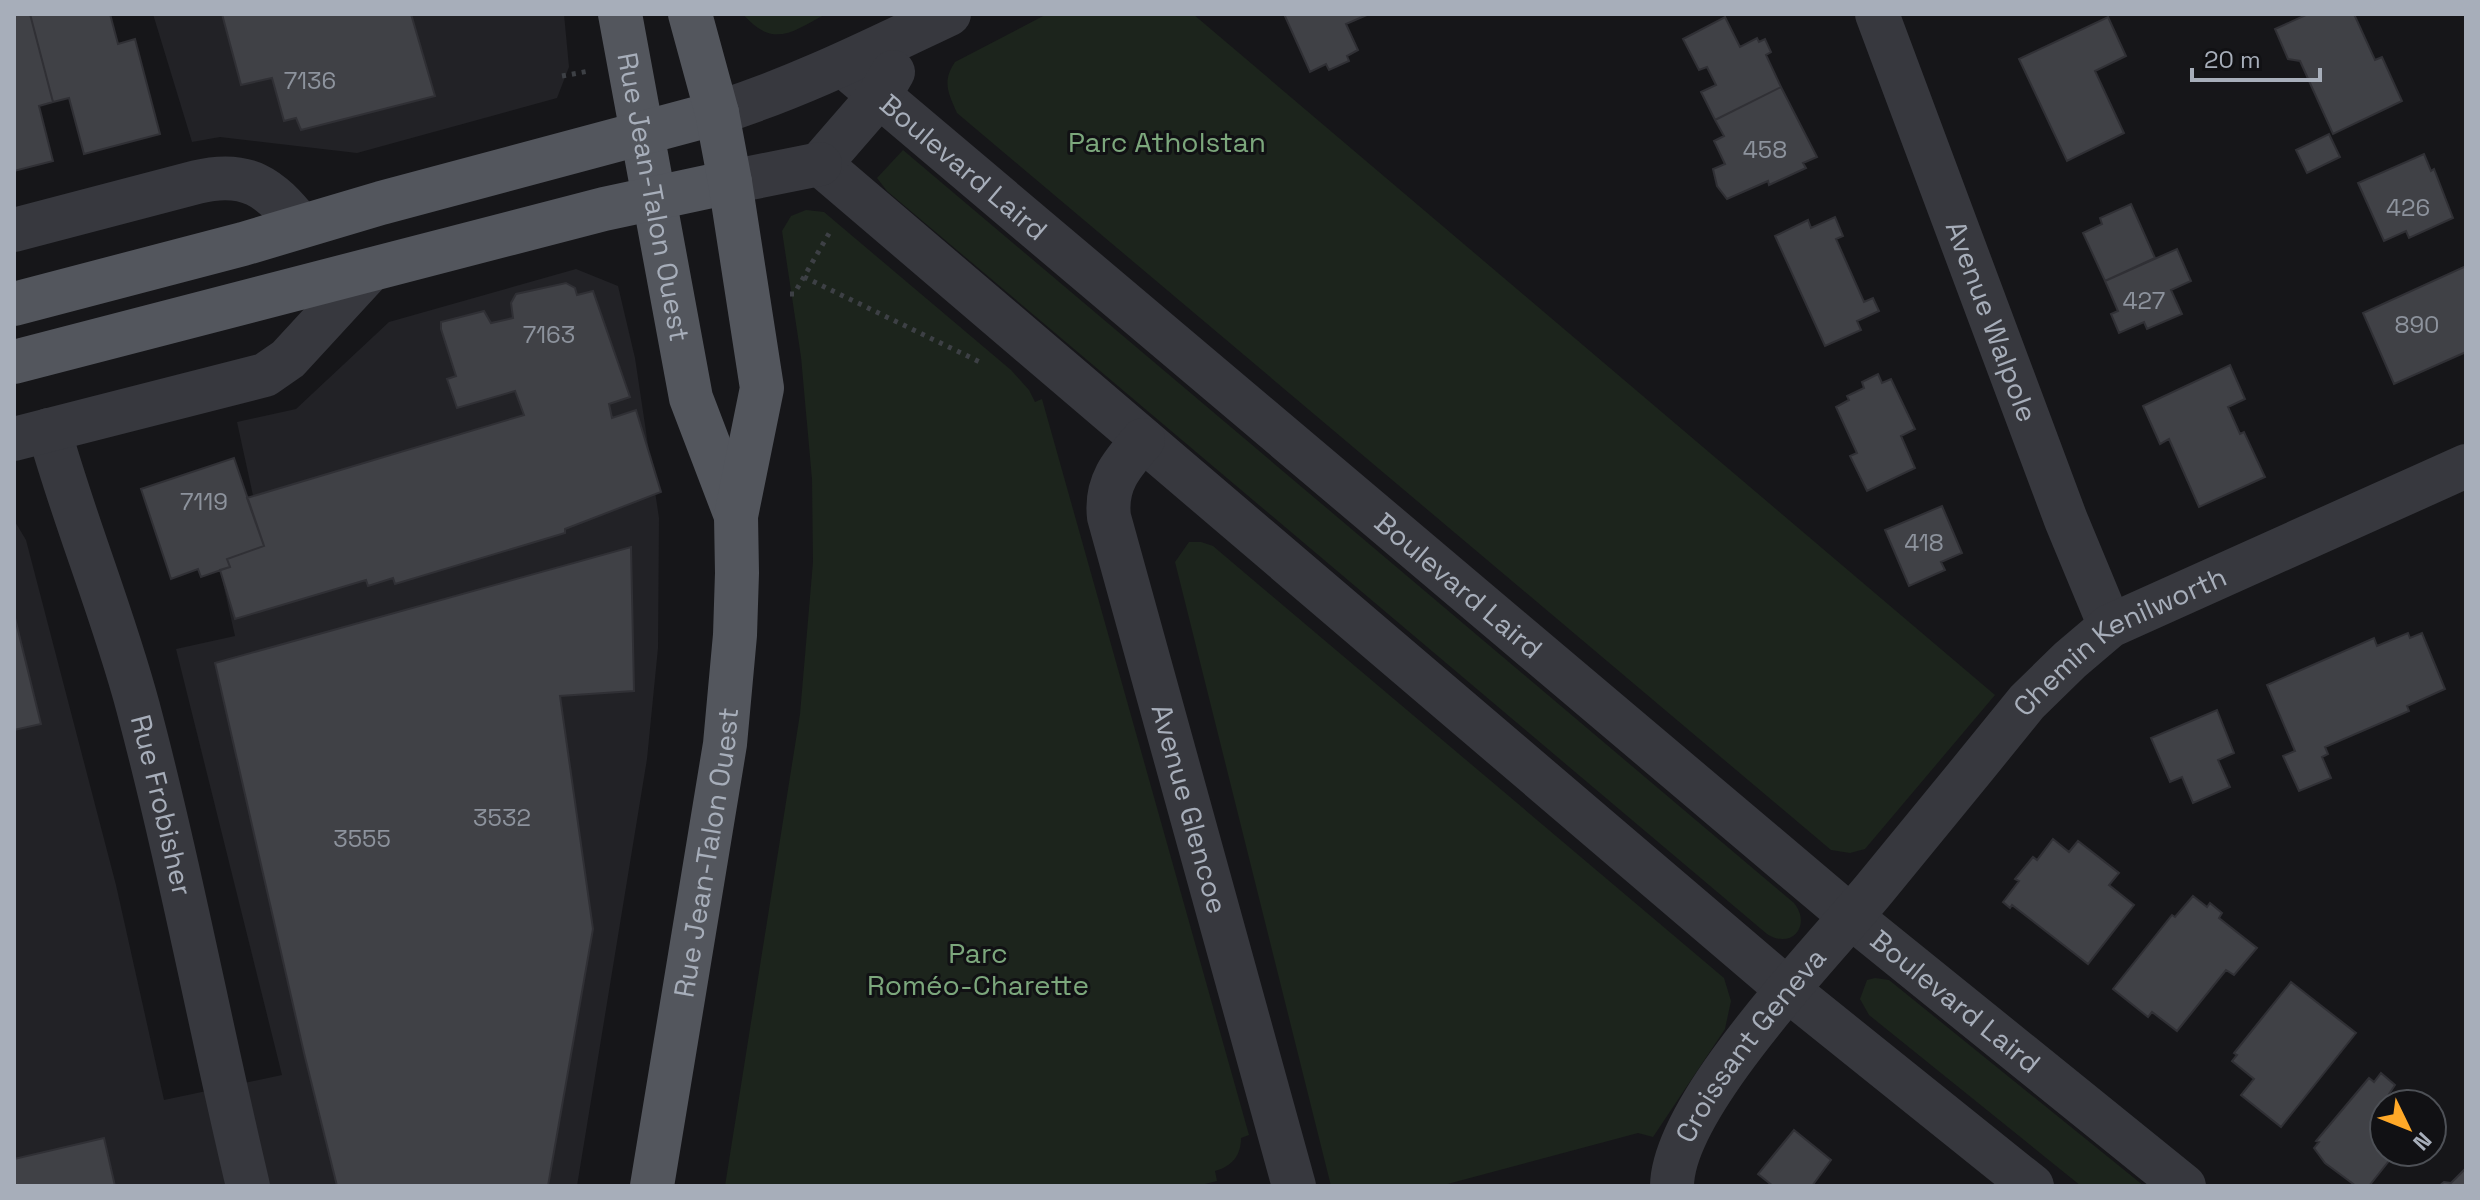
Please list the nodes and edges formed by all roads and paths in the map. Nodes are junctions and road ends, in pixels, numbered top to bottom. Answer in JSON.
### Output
{"nodes":[{"id":1,"x":620,"y":14,"type":"edge"},
{"id":2,"x":690,"y":14,"type":"edge"},
{"id":3,"x":1877,"y":14,"type":"edge"},
{"id":4,"x":933,"y":22,"type":"edge"},
{"id":5,"x":843,"y":65,"type":"junction"},
{"id":6,"x":593,"y":70,"type":"dead end"},
{"id":7,"x":562,"y":76,"type":"dead end"},
{"id":8,"x":879,"y":96,"type":"junction"},
{"id":9,"x":717,"y":113,"type":"junction"},
{"id":10,"x":641,"y":134,"type":"junction"},
{"id":11,"x":820,"y":164,"type":"junction"},
{"id":12,"x":730,"y":182,"type":"junction"},
{"id":13,"x":655,"y":199,"type":"junction"},
{"id":14,"x":300,"y":225,"type":"junction"},
{"id":15,"x":14,"y":230,"type":"edge"},
{"id":16,"x":820,"y":248,"type":"dead end"},
{"id":17,"x":369,"y":271,"type":"junction"},
{"id":18,"x":804,"y":277,"type":"junction"},
{"id":19,"x":785,"y":295,"type":"dead end"},
{"id":20,"x":14,"y":304,"type":"edge"},
{"id":21,"x":14,"y":362,"type":"edge"},
{"id":22,"x":992,"y":369,"type":"dead end"},
{"id":23,"x":32,"y":434,"type":"edge"},
{"id":24,"x":1143,"y":440,"type":"junction"},
{"id":25,"x":2466,"y":466,"type":"edge"},
{"id":26,"x":736,"y":516,"type":"junction"},
{"id":27,"x":2110,"y":626,"type":"junction"},
{"id":28,"x":1850,"y":916,"type":"junction"},
{"id":29,"x":1788,"y":990,"type":"junction"},
{"id":30,"x":1674,"y":1184,"type":"edge"},
{"id":31,"x":248,"y":1186,"type":"edge"},
{"id":32,"x":652,"y":1186,"type":"edge"},
{"id":33,"x":1293,"y":1186,"type":"edge"},
{"id":34,"x":2032,"y":1186,"type":"edge"},
{"id":35,"x":2184,"y":1186,"type":"edge"}],
"edges":[{"from":1,"to":10,"type":"main road","name":"Rue Jean-Talon Ouest"},
{"from":2,"to":9,"type":"main road","name":"Rue Jean-Talon Ouest"},
{"from":3,"to":27,"type":"street","name":"Avenue Walpole"},
{"from":4,"to":5,"type":"street"},
{"from":4,"to":8,"type":"street"},
{"from":5,"to":8,"type":"street","name":"Boulevard Laird"},
{"from":5,"to":9,"type":"street"},
{"from":5,"to":11,"type":"street"},
{"from":6,"to":7,"type":"path"},
{"from":8,"to":11,"type":"street"},
{"from":8,"to":28,"type":"street","name":"Boulevard Laird"},
{"from":9,"to":10,"type":"main road"},
{"from":9,"to":12,"type":"main road","name":"Rue Jean-Talon Ouest"},
{"from":10,"to":13,"type":"main road","name":"Rue Jean-Talon Ouest"},
{"from":10,"to":14,"type":"main road"},
{"from":11,"to":12,"type":"street"},
{"from":11,"to":24,"type":"street"},
{"from":12,"to":13,"type":"main road"},
{"from":12,"to":26,"type":"main road","name":"Rue Jean-Talon Ouest"},
{"from":13,"to":17,"type":"main road"},
{"from":13,"to":26,"type":"main road","name":"Rue Jean-Talon Ouest"},
{"from":14,"to":15,"type":"street"},
{"from":14,"to":20,"type":"main road"},
{"from":16,"to":18,"type":"path"},
{"from":17,"to":21,"type":"main road"},
{"from":17,"to":23,"type":"street"},
{"from":18,"to":19,"type":"path"},
{"from":18,"to":22,"type":"path"},
{"from":23,"to":31,"type":"street","name":"Rue Frobisher"},
{"from":24,"to":29,"type":"street"},
{"from":24,"to":33,"type":"street","name":"Avenue Glencoe"},
{"from":25,"to":27,"type":"street","name":"Chemin Kenilworth"},
{"from":26,"to":32,"type":"main road","name":"Rue Jean-Talon Ouest"},
{"from":27,"to":28,"type":"street","name":"Chemin Kenilworth"},
{"from":28,"to":29,"type":"street","name":"Croissant Geneva"},
{"from":28,"to":35,"type":"street","name":"Boulevard Laird"},
{"from":29,"to":30,"type":"street","name":"Croissant Geneva"},
{"from":29,"to":34,"type":"street"}]}
